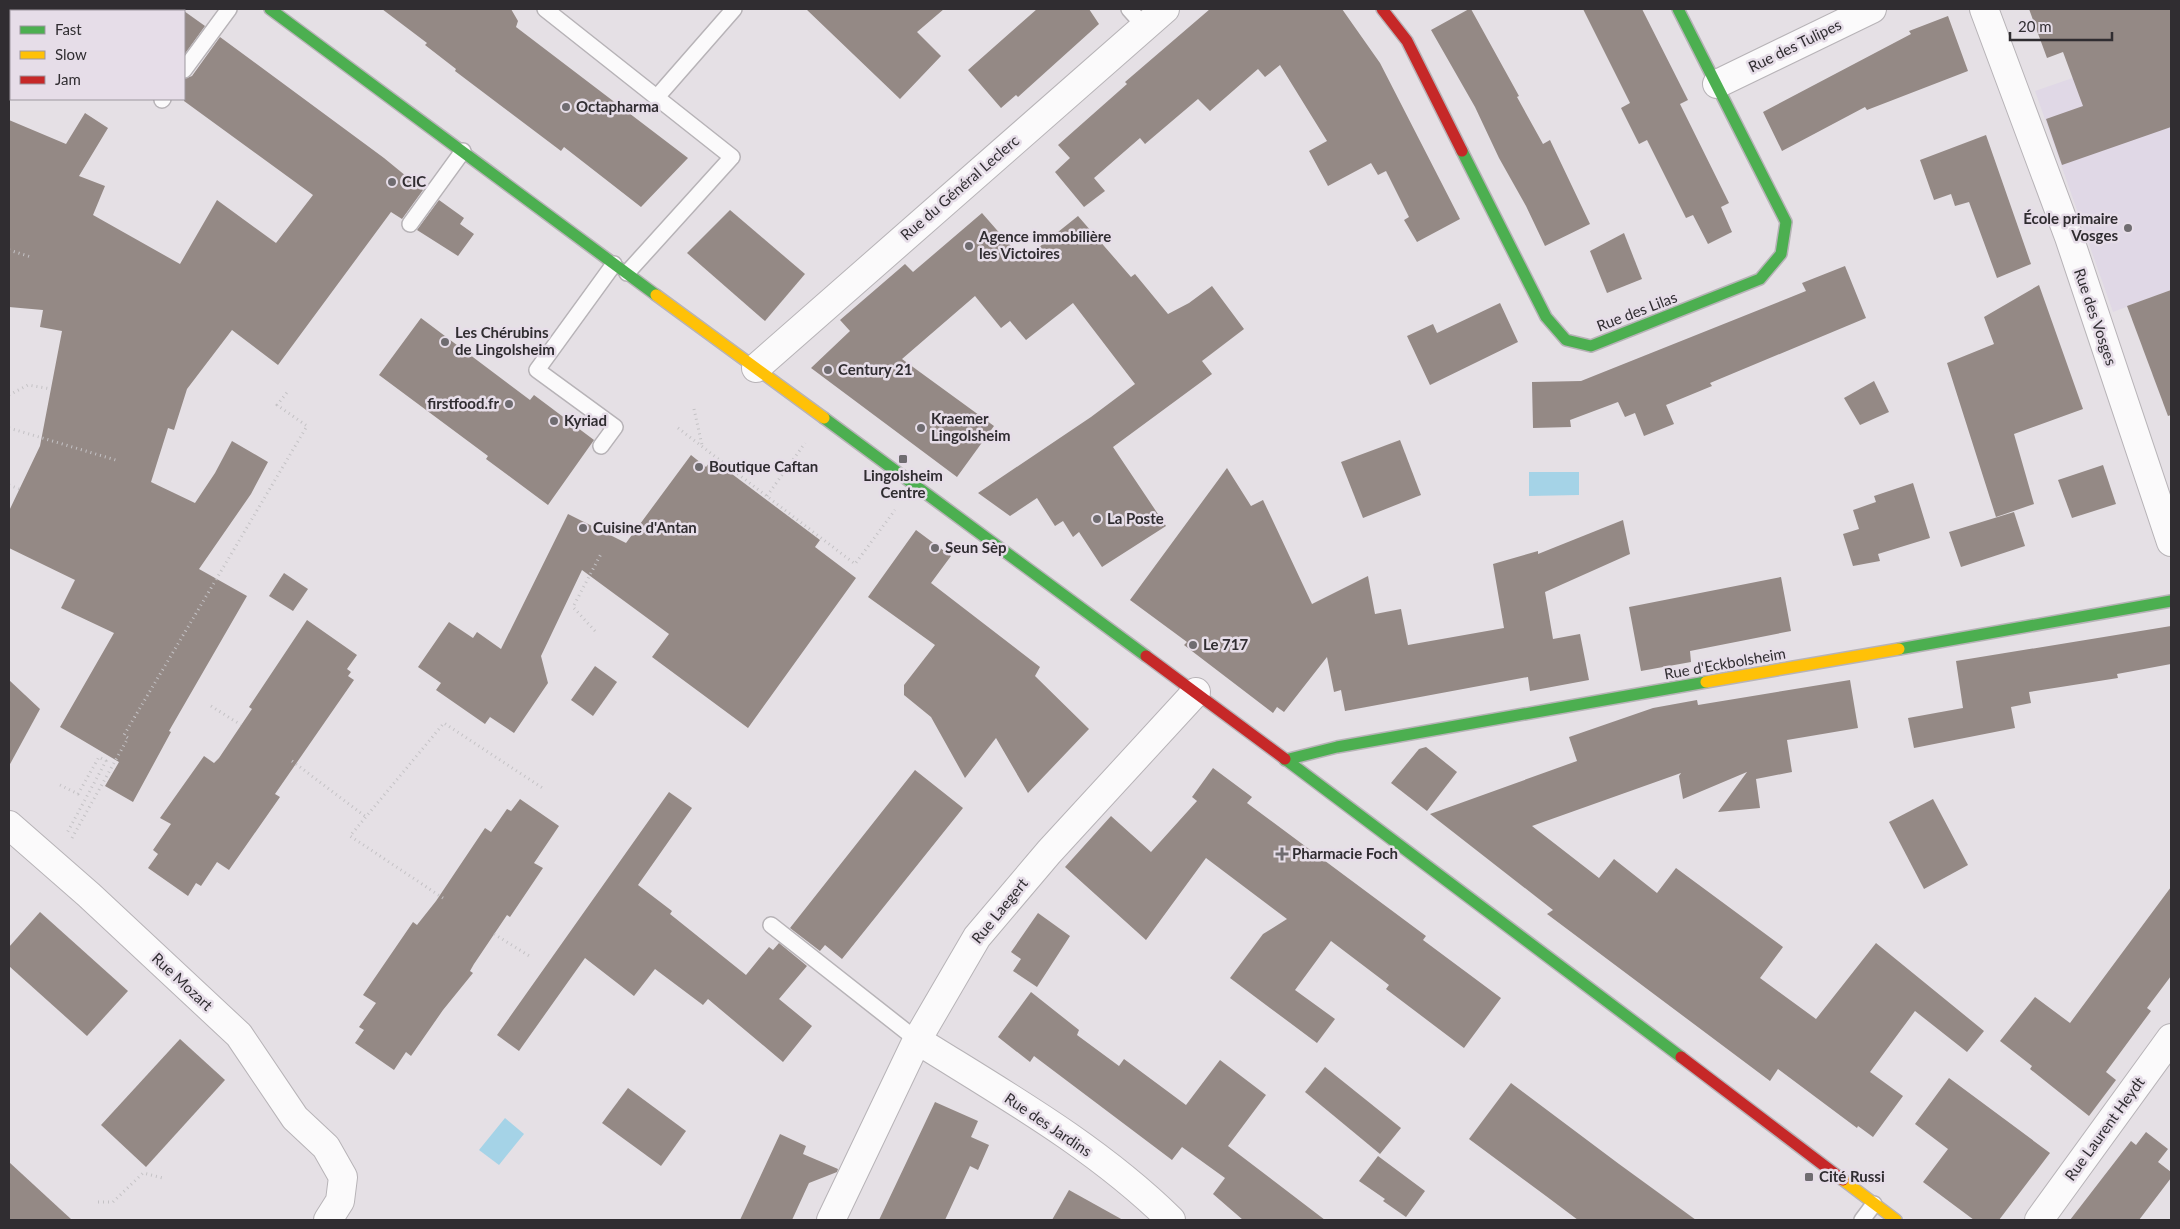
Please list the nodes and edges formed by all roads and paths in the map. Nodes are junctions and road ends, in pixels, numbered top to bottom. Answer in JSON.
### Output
{"nodes":[{"id":1,"x":229,"y":9,"type":"edge"},
{"id":2,"x":270,"y":9,"type":"edge"},
{"id":3,"x":545,"y":9,"type":"edge"},
{"id":4,"x":734,"y":9,"type":"edge"},
{"id":5,"x":1165,"y":9,"type":"edge"},
{"id":6,"x":1382,"y":9,"type":"edge"},
{"id":7,"x":1678,"y":9,"type":"edge"},
{"id":8,"x":1872,"y":9,"type":"edge"},
{"id":9,"x":1984,"y":9,"type":"edge"},
{"id":10,"x":1137,"y":18,"type":"edge"},
{"id":11,"x":185,"y":69,"type":"edge"},
{"id":12,"x":1717,"y":84,"type":"junction"},
{"id":13,"x":657,"y":97,"type":"junction"},
{"id":14,"x":464,"y":152,"type":"junction"},
{"id":15,"x":410,"y":224,"type":"dead end"},
{"id":16,"x":9,"y":250,"type":"edge"},
{"id":17,"x":31,"y":257,"type":"dead end"},
{"id":18,"x":614,"y":264,"type":"junction"},
{"id":19,"x":627,"y":273,"type":"junction"},
{"id":20,"x":756,"y":368,"type":"junction"},
{"id":21,"x":51,"y":389,"type":"dead end"},
{"id":22,"x":288,"y":390,"type":"dead end"},
{"id":23,"x":9,"y":396,"type":"edge"},
{"id":24,"x":694,"y":409,"type":"dead end"},
{"id":25,"x":824,"y":418,"type":"junction"},
{"id":26,"x":9,"y":428,"type":"edge"},
{"id":27,"x":678,"y":428,"type":"dead end"},
{"id":28,"x":602,"y":446,"type":"dead end"},
{"id":29,"x":702,"y":446,"type":"junction"},
{"id":30,"x":120,"y":461,"type":"dead end"},
{"id":31,"x":9,"y":485,"type":"edge"},
{"id":32,"x":914,"y":485,"type":"junction"},
{"id":33,"x":19,"y":489,"type":"dead end"},
{"id":34,"x":767,"y":496,"type":"junction"},
{"id":35,"x":2171,"y":542,"type":"edge"},
{"id":36,"x":602,"y":552,"type":"dead end"},
{"id":37,"x":2171,"y":601,"type":"edge"},
{"id":38,"x":595,"y":630,"type":"dead end"},
{"id":39,"x":1196,"y":692,"type":"junction"},
{"id":40,"x":211,"y":706,"type":"dead end"},
{"id":41,"x":240,"y":726,"type":"dead end"},
{"id":42,"x":1285,"y":760,"type":"junction"},
{"id":43,"x":292,"y":761,"type":"dead end"},
{"id":44,"x":60,"y":784,"type":"dead end"},
{"id":45,"x":544,"y":789,"type":"dead end"},
{"id":46,"x":366,"y":817,"type":"junction"},
{"id":47,"x":9,"y":825,"type":"edge"},
{"id":48,"x":64,"y":838,"type":"dead end"},
{"id":49,"x":70,"y":842,"type":"dead end"},
{"id":50,"x":443,"y":898,"type":"dead end"},
{"id":51,"x":771,"y":925,"type":"dead end"},
{"id":52,"x":494,"y":934,"type":"dead end"},
{"id":53,"x":531,"y":957,"type":"dead end"},
{"id":54,"x":2171,"y":1038,"type":"edge"},
{"id":55,"x":917,"y":1040,"type":"junction"},
{"id":56,"x":163,"y":1178,"type":"dead end"},
{"id":57,"x":98,"y":1202,"type":"dead end"},
{"id":58,"x":1874,"y":1204,"type":"junction"},
{"id":59,"x":328,"y":1220,"type":"edge"},
{"id":60,"x":831,"y":1220,"type":"edge"},
{"id":61,"x":1171,"y":1220,"type":"edge"},
{"id":62,"x":1862,"y":1220,"type":"edge"},
{"id":63,"x":1896,"y":1220,"type":"edge"},
{"id":64,"x":2039,"y":1220,"type":"edge"}],
"edges":[{"from":1,"to":11,"type":"lane"},
{"from":2,"to":14,"type":"main road"},
{"from":3,"to":13,"type":"lane"},
{"from":4,"to":13,"type":"lane"},
{"from":5,"to":10,"type":"street","name":"Rue du Général Leclerc"},
{"from":6,"to":12,"type":"main road","name":"Rue des Lilas"},
{"from":7,"to":12,"type":"main road","name":"Rue des Lilas"},
{"from":8,"to":12,"type":"street","name":"Rue des Tulipes"},
{"from":9,"to":35,"type":"street","name":"Rue des Vosges"},
{"from":10,"to":20,"type":"street","name":"Rue du Général Leclerc"},
{"from":13,"to":19,"type":"lane"},
{"from":14,"to":15,"type":"lane"},
{"from":14,"to":18,"type":"main road"},
{"from":16,"to":17,"type":"path"},
{"from":18,"to":19,"type":"main road"},
{"from":18,"to":28,"type":"lane"},
{"from":19,"to":20,"type":"main road"},
{"from":20,"to":25,"type":"main road"},
{"from":21,"to":23,"type":"path"},
{"from":22,"to":49,"type":"path"},
{"from":24,"to":29,"type":"path"},
{"from":25,"to":32,"type":"main road"},
{"from":25,"to":34,"type":"path"},
{"from":26,"to":30,"type":"path"},
{"from":27,"to":29,"type":"path"},
{"from":29,"to":34,"type":"path"},
{"from":31,"to":33,"type":"path"},
{"from":32,"to":34,"type":"path"},
{"from":32,"to":39,"type":"main road"},
{"from":36,"to":38,"type":"path"},
{"from":37,"to":42,"type":"main road","name":"Rue d'Eckbolsheim"},
{"from":39,"to":42,"type":"main road"},
{"from":39,"to":55,"type":"street","name":"Rue Laegert"},
{"from":40,"to":41,"type":"path"},
{"from":42,"to":58,"type":"main road"},
{"from":43,"to":46,"type":"path"},
{"from":44,"to":48,"type":"path"},
{"from":45,"to":46,"type":"path"},
{"from":46,"to":50,"type":"path"},
{"from":47,"to":59,"type":"street","name":"Rue Mozart"},
{"from":51,"to":55,"type":"lane"},
{"from":52,"to":53,"type":"path"},
{"from":54,"to":64,"type":"street","name":"Rue Laurent Heydt"},
{"from":55,"to":60,"type":"street","name":"Rue Laegert"},
{"from":55,"to":61,"type":"street","name":"Rue des Jardins"},
{"from":56,"to":57,"type":"path"},
{"from":58,"to":62,"type":"lane"},
{"from":58,"to":63,"type":"main road"}]}
